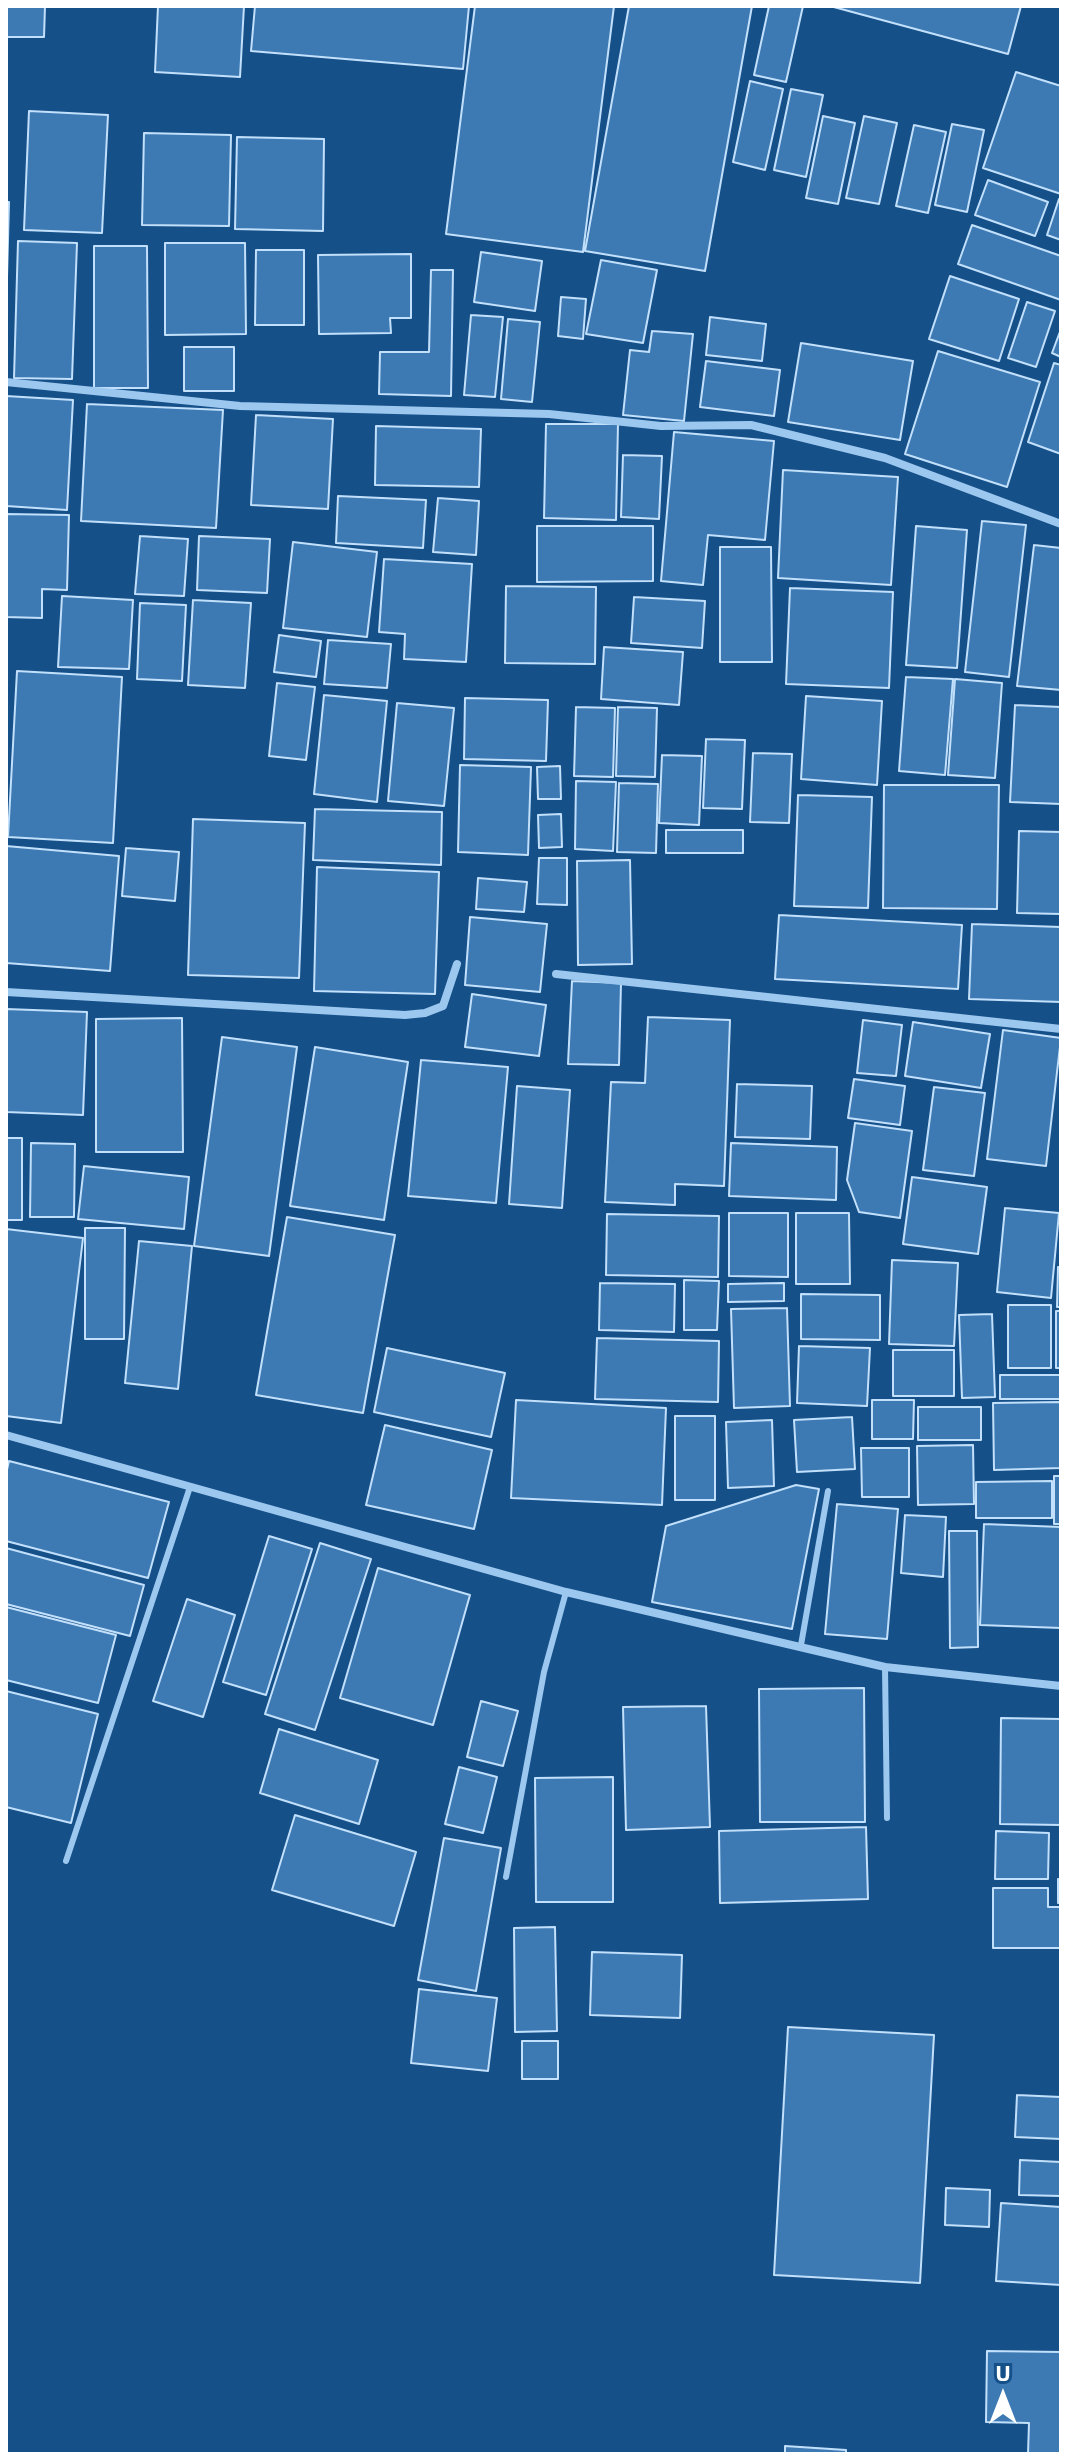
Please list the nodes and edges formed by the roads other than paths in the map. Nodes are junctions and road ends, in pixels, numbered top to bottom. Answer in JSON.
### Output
{"nodes":[{"id":1,"x":6,"y":382,"type":"edge"},
{"id":2,"x":1061,"y":524,"type":"edge"},
{"id":3,"x":457,"y":964,"type":"dead end"},
{"id":4,"x":556,"y":974,"type":"dead end"},
{"id":5,"x":6,"y":992,"type":"edge"},
{"id":6,"x":1061,"y":1029,"type":"edge"},
{"id":7,"x":6,"y":1435,"type":"edge"},
{"id":8,"x":190,"y":1487,"type":"junction"},
{"id":9,"x":828,"y":1491,"type":"dead end"},
{"id":10,"x":566,"y":1592,"type":"junction"},
{"id":11,"x":801,"y":1645,"type":"junction"},
{"id":12,"x":885,"y":1667,"type":"junction"},
{"id":13,"x":1061,"y":1686,"type":"edge"},
{"id":14,"x":887,"y":1818,"type":"dead end"},
{"id":15,"x":66,"y":1861,"type":"dead end"},
{"id":16,"x":506,"y":1877,"type":"dead end"}],
"edges":[{"from":1,"to":2,"type":"street"},
{"from":3,"to":5,"type":"street"},
{"from":4,"to":6,"type":"street"},
{"from":7,"to":8,"type":"street"},
{"from":8,"to":10,"type":"street"},
{"from":8,"to":15,"type":"lane"},
{"from":9,"to":11,"type":"lane"},
{"from":10,"to":11,"type":"street"},
{"from":10,"to":16,"type":"lane"},
{"from":11,"to":12,"type":"street"},
{"from":12,"to":13,"type":"street"},
{"from":12,"to":14,"type":"lane"}]}
